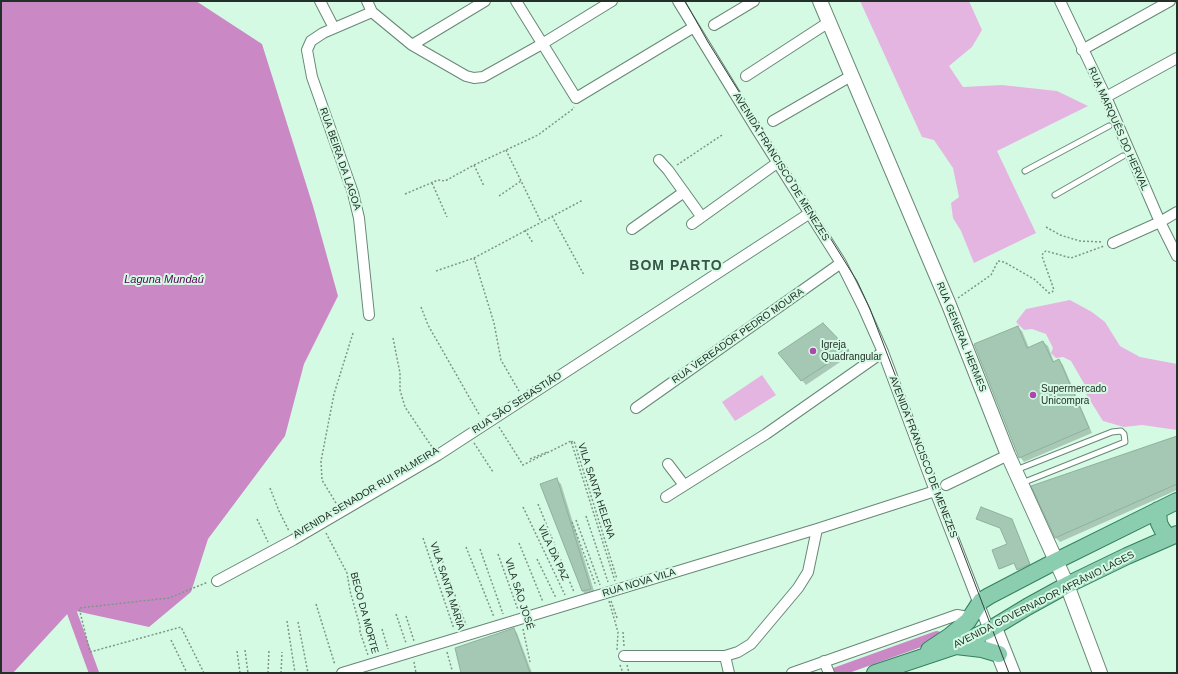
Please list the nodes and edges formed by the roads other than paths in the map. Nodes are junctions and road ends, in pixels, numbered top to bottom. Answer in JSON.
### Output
{"nodes":[{"id":1,"x":320,"y":1,"type":"edge"},
{"id":2,"x":367,"y":1,"type":"edge"},
{"id":3,"x":485,"y":1,"type":"edge"},
{"id":4,"x":516,"y":1,"type":"edge"},
{"id":5,"x":612,"y":1,"type":"edge"},
{"id":6,"x":678,"y":1,"type":"edge"},
{"id":7,"x":754,"y":1,"type":"edge"},
{"id":8,"x":820,"y":1,"type":"edge"},
{"id":9,"x":1060,"y":1,"type":"edge"},
{"id":10,"x":1170,"y":1,"type":"edge"},
{"id":11,"x":372,"y":12,"type":"junction"},
{"id":12,"x":828,"y":22,"type":"junction"},
{"id":13,"x":714,"y":25,"type":"dead end"},
{"id":14,"x":694,"y":27,"type":"junction"},
{"id":15,"x":334,"y":28,"type":"junction"},
{"id":16,"x":542,"y":44,"type":"junction"},
{"id":17,"x":412,"y":45,"type":"junction"},
{"id":18,"x":1082,"y":50,"type":"junction"},
{"id":19,"x":1177,"y":58,"type":"edge"},
{"id":20,"x":746,"y":76,"type":"dead end"},
{"id":21,"x":852,"y":76,"type":"junction"},
{"id":22,"x":1106,"y":98,"type":"junction"},
{"id":23,"x":773,"y":121,"type":"dead end"},
{"id":24,"x":1112,"y":125,"type":"junction"},
{"id":25,"x":1126,"y":155,"type":"junction"},
{"id":26,"x":659,"y":160,"type":"dead end"},
{"id":27,"x":777,"y":163,"type":"junction"},
{"id":28,"x":1025,"y":171,"type":"dead end"},
{"id":29,"x":684,"y":192,"type":"junction"},
{"id":30,"x":1056,"y":195,"type":"dead end"},
{"id":31,"x":1177,"y":212,"type":"edge"},
{"id":32,"x":810,"y":213,"type":"junction"},
{"id":33,"x":702,"y":216,"type":"junction"},
{"id":34,"x":1160,"y":222,"type":"junction"},
{"id":35,"x":692,"y":224,"type":"dead end"},
{"id":36,"x":632,"y":229,"type":"dead end"},
{"id":37,"x":1113,"y":243,"type":"road end"},
{"id":38,"x":1177,"y":256,"type":"edge"},
{"id":39,"x":841,"y":263,"type":"junction"},
{"id":40,"x":369,"y":315,"type":"dead end"},
{"id":41,"x":883,"y":352,"type":"junction"},
{"id":42,"x":636,"y":408,"type":"dead end"},
{"id":43,"x":1008,"y":455,"type":"junction"},
{"id":44,"x":668,"y":464,"type":"dead end"},
{"id":45,"x":1016,"y":471,"type":"junction"},
{"id":46,"x":1021,"y":484,"type":"junction"},
{"id":47,"x":684,"y":486,"type":"junction"},
{"id":48,"x":946,"y":486,"type":"dead end"},
{"id":49,"x":935,"y":491,"type":"junction"},
{"id":50,"x":666,"y":497,"type":"dead end"},
{"id":51,"x":1177,"y":501,"type":"edge"},
{"id":52,"x":1158,"y":510,"type":"junction"},
{"id":53,"x":817,"y":529,"type":"junction"},
{"id":54,"x":1117,"y":531,"type":"junction"},
{"id":55,"x":1173,"y":535,"type":"edge"},
{"id":56,"x":1127,"y":556,"type":"junction"},
{"id":57,"x":1056,"y":561,"type":"junction"},
{"id":58,"x":214,"y":581,"type":"road end"},
{"id":59,"x":1014,"y":583,"type":"junction"},
{"id":60,"x":1067,"y":585,"type":"junction"},
{"id":61,"x":980,"y":604,"type":"junction"},
{"id":62,"x":1027,"y":607,"type":"junction"},
{"id":63,"x":968,"y":621,"type":"junction"},
{"id":64,"x":992,"y":627,"type":"junction"},
{"id":65,"x":956,"y":646,"type":"junction"},
{"id":66,"x":999,"y":654,"type":"junction"},
{"id":67,"x":725,"y":656,"type":"junction"},
{"id":68,"x":620,"y":658,"type":"road end"},
{"id":69,"x":911,"y":662,"type":"junction"},
{"id":70,"x":827,"y":668,"type":"edge"},
{"id":71,"x":339,"y":670,"type":"edge"},
{"id":72,"x":729,"y":673,"type":"edge"},
{"id":73,"x":792,"y":673,"type":"edge"},
{"id":74,"x":875,"y":673,"type":"edge"},
{"id":75,"x":1006,"y":673,"type":"edge"},
{"id":76,"x":1015,"y":673,"type":"edge"},
{"id":77,"x":1100,"y":673,"type":"edge"}],
"edges":[{"from":1,"to":15,"type":"street"},
{"from":2,"to":11,"type":"street"},
{"from":3,"to":17,"type":"street"},
{"from":4,"to":16,"type":"street"},
{"from":5,"to":16,"type":"street"},
{"from":6,"to":14,"type":"street","name":"AVENIDA FRANCISCO DE MENEZES"},
{"from":7,"to":13,"type":"street"},
{"from":8,"to":12,"type":"street","name":"RUA GENERAL HERMES"},
{"from":9,"to":18,"type":"street","name":"RUA MARQUÊS DO HERVAL"},
{"from":10,"to":18,"type":"street"},
{"from":11,"to":15,"type":"street","name":"RUA BEIRA DA LAGOA"},
{"from":11,"to":17,"type":"street"},
{"from":12,"to":20,"type":"street"},
{"from":12,"to":21,"type":"street","name":"RUA GENERAL HERMES"},
{"from":14,"to":16,"type":"street"},
{"from":14,"to":27,"type":"street","name":"AVENIDA FRANCISCO DE MENEZES"},
{"from":15,"to":40,"type":"street","name":"RUA BEIRA DA LAGOA"},
{"from":16,"to":17,"type":"street"},
{"from":18,"to":22,"type":"street","name":"RUA MARQUÊS DO HERVAL"},
{"from":19,"to":22,"type":"street"},
{"from":21,"to":23,"type":"street"},
{"from":21,"to":43,"type":"street","name":"RUA GENERAL HERMES"},
{"from":22,"to":24,"type":"street","name":"RUA MARQUÊS DO HERVAL"},
{"from":24,"to":25,"type":"street","name":"RUA MARQUÊS DO HERVAL"},
{"from":24,"to":28,"type":"lane"},
{"from":25,"to":30,"type":"lane"},
{"from":25,"to":34,"type":"street","name":"RUA MARQUÊS DO HERVAL"},
{"from":26,"to":29,"type":"street"},
{"from":27,"to":32,"type":"street","name":"AVENIDA FRANCISCO DE MENEZES"},
{"from":27,"to":33,"type":"street"},
{"from":29,"to":33,"type":"street"},
{"from":29,"to":36,"type":"street"},
{"from":31,"to":34,"type":"street"},
{"from":32,"to":39,"type":"street","name":"AVENIDA FRANCISCO DE MENEZES"},
{"from":32,"to":58,"type":"street","name":"RUA SÃO SEBASTIÃO"},
{"from":33,"to":35,"type":"street"},
{"from":34,"to":37,"type":"street"},
{"from":34,"to":38,"type":"street","name":"RUA MARQUÊS DO HERVAL"},
{"from":39,"to":41,"type":"street","name":"AVENIDA FRANCISCO DE MENEZES"},
{"from":39,"to":42,"type":"street","name":"RUA VEREADOR PEDRO MOURA"},
{"from":41,"to":47,"type":"street"},
{"from":41,"to":49,"type":"street","name":"AVENIDA FRANCISCO DE MENEZES"},
{"from":43,"to":45,"type":"street","name":"RUA GENERAL HERMES"},
{"from":43,"to":48,"type":"street"},
{"from":44,"to":47,"type":"street"},
{"from":45,"to":46,"type":"street","name":"RUA GENERAL HERMES"},
{"from":45,"to":46,"type":"lane"},
{"from":46,"to":57,"type":"street","name":"RUA GENERAL HERMES"},
{"from":47,"to":50,"type":"street"},
{"from":49,"to":53,"type":"street","name":"RUA NOVA VILA"},
{"from":49,"to":61,"type":"street","name":"AVENIDA FRANCISCO DE MENEZES"},
{"from":51,"to":52,"type":"main road","name":"AVENIDA GOVERNADOR AFRÂNIO LAGES"},
{"from":52,"to":54,"type":"main road","name":"AVENIDA GOVERNADOR AFRÂNIO LAGES"},
{"from":52,"to":55,"type":"main road"},
{"from":53,"to":67,"type":"street"},
{"from":53,"to":71,"type":"street","name":"RUA NOVA VILA"},
{"from":54,"to":56,"type":"main road"},
{"from":54,"to":57,"type":"main road","name":"AVENIDA GOVERNADOR AFRÂNIO LAGES"},
{"from":55,"to":56,"type":"main road","name":"AVENIDA GOVERNADOR AFRÂNIO LAGES"},
{"from":56,"to":60,"type":"main road","name":"AVENIDA GOVERNADOR AFRÂNIO LAGES"},
{"from":57,"to":59,"type":"main road","name":"AVENIDA GOVERNADOR AFRÂNIO LAGES"},
{"from":57,"to":60,"type":"street","name":"RUA GENERAL HERMES"},
{"from":59,"to":61,"type":"main road","name":"AVENIDA GOVERNADOR AFRÂNIO LAGES"},
{"from":59,"to":62,"type":"main road"},
{"from":60,"to":62,"type":"main road","name":"AVENIDA GOVERNADOR AFRÂNIO LAGES"},
{"from":60,"to":77,"type":"street","name":"RUA GENERAL HERMES"},
{"from":61,"to":63,"type":"main road","name":"AVENIDA GOVERNADOR AFRÂNIO LAGES"},
{"from":61,"to":64,"type":"street","name":"AVENIDA FRANCISCO DE MENEZES"},
{"from":62,"to":64,"type":"main road","name":"AVENIDA GOVERNADOR AFRÂNIO LAGES"},
{"from":63,"to":69,"type":"main road","name":"AVENIDA GOVERNADOR AFRÂNIO LAGES"},
{"from":63,"to":70,"type":"street"},
{"from":64,"to":65,"type":"main road","name":"AVENIDA GOVERNADOR AFRÂNIO LAGES"},
{"from":64,"to":66,"type":"street","name":"AVENIDA FRANCISCO DE MENEZES"},
{"from":64,"to":76,"type":"street"},
{"from":65,"to":66,"type":"main road"},
{"from":65,"to":69,"type":"main road","name":"AVENIDA GOVERNADOR AFRÂNIO LAGES"},
{"from":66,"to":75,"type":"street","name":"AVENIDA FRANCISCO DE MENEZES"},
{"from":67,"to":68,"type":"street"},
{"from":67,"to":72,"type":"street"},
{"from":69,"to":74,"type":"main road"},
{"from":70,"to":73,"type":"street"}]}
